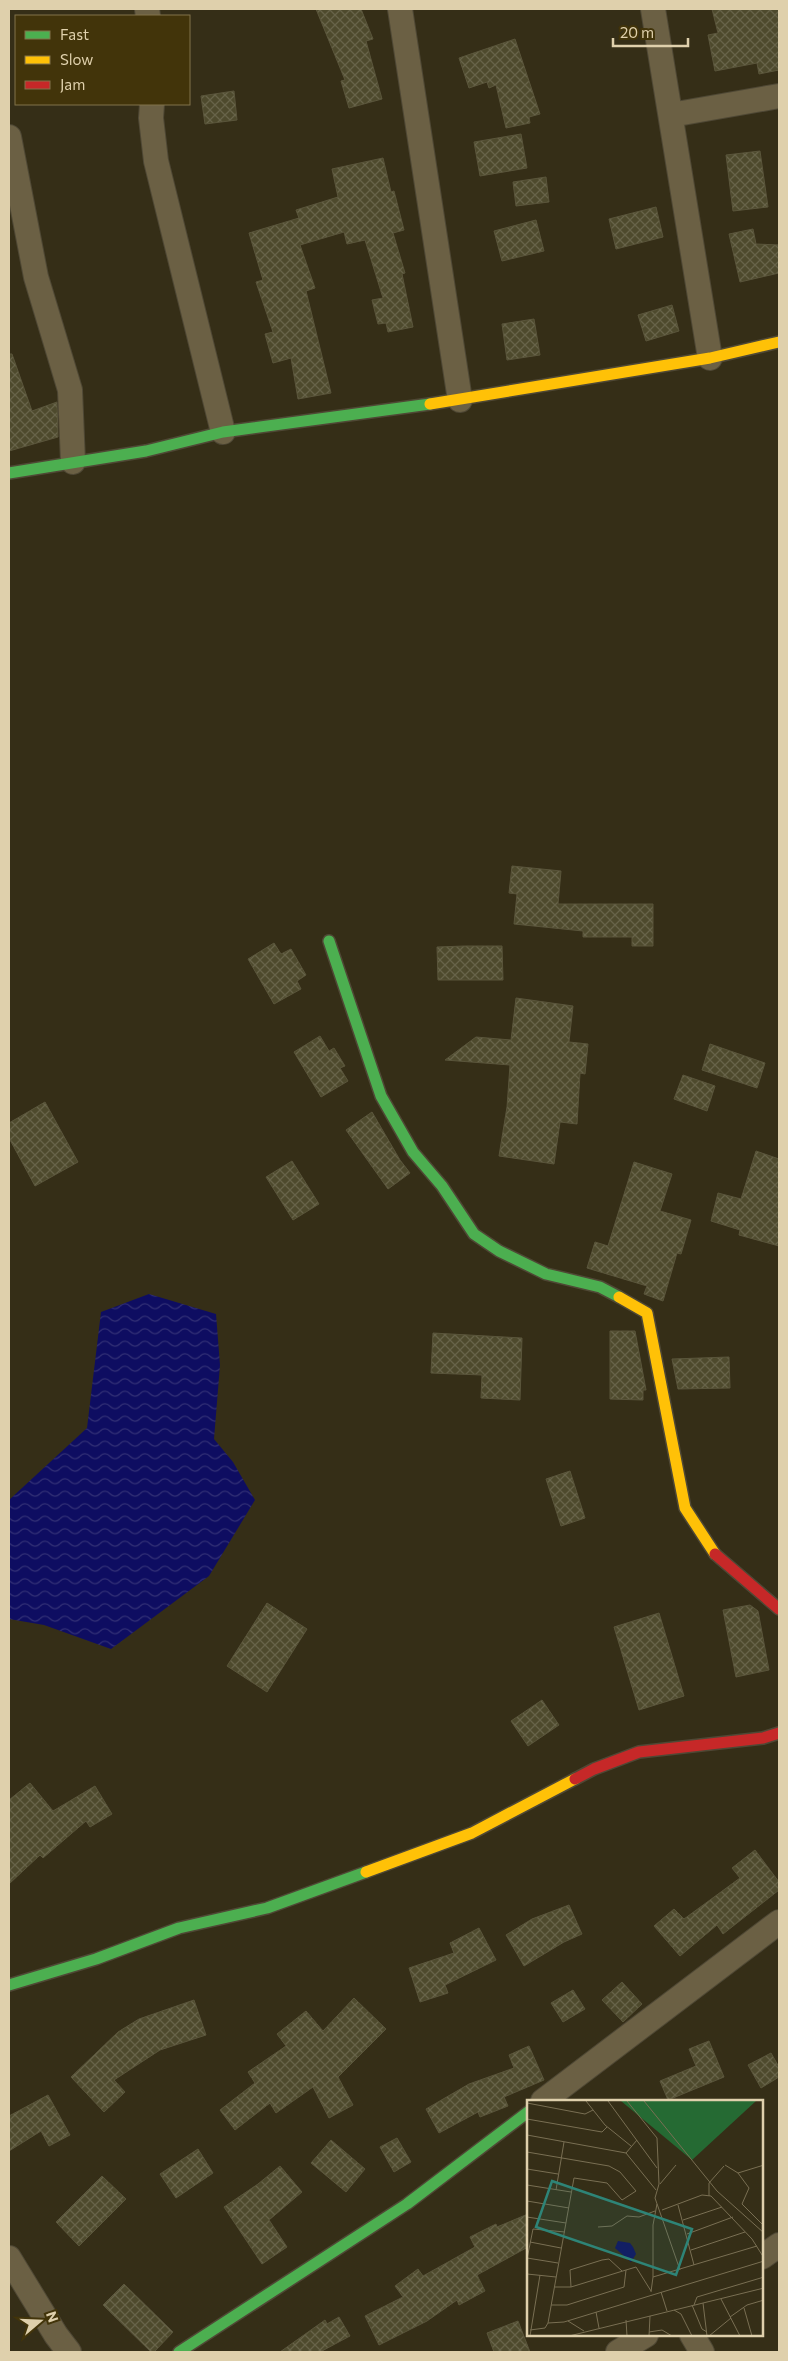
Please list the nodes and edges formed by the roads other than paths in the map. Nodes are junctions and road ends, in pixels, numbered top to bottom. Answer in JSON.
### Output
{"nodes":[{"id":1,"x":400,"y":9,"type":"edge"},
{"id":2,"x":653,"y":9,"type":"edge"},
{"id":3,"x":779,"y":96,"type":"edge"},
{"id":4,"x":152,"y":105,"type":"edge"},
{"id":5,"x":670,"y":115,"type":"junction"},
{"id":6,"x":9,"y":137,"type":"edge"},
{"id":7,"x":779,"y":342,"type":"edge"},
{"id":8,"x":710,"y":358,"type":"junction"},
{"id":9,"x":460,"y":400,"type":"junction"},
{"id":10,"x":223,"y":432,"type":"junction"},
{"id":11,"x":73,"y":462,"type":"junction"},
{"id":12,"x":9,"y":473,"type":"edge"},
{"id":13,"x":329,"y":942,"type":"dead end"},
{"id":14,"x":779,"y":1609,"type":"edge"},
{"id":15,"x":779,"y":1733,"type":"edge"},
{"id":16,"x":779,"y":1922,"type":"edge"},
{"id":17,"x":9,"y":1985,"type":"edge"},
{"id":18,"x":544,"y":2100,"type":"edge"},
{"id":19,"x":527,"y":2113,"type":"edge"},
{"id":20,"x":779,"y":2245,"type":"edge"},
{"id":21,"x":763,"y":2256,"type":"edge"},
{"id":22,"x":9,"y":2258,"type":"edge"},
{"id":23,"x":644,"y":2336,"type":"edge"},
{"id":24,"x":693,"y":2336,"type":"edge"},
{"id":25,"x":69,"y":2352,"type":"edge"},
{"id":26,"x":179,"y":2352,"type":"edge"},
{"id":27,"x":618,"y":2352,"type":"edge"},
{"id":28,"x":702,"y":2352,"type":"edge"}],
"edges":[{"from":1,"to":9,"type":"street"},
{"from":2,"to":5,"type":"street"},
{"from":3,"to":5,"type":"street"},
{"from":4,"to":10,"type":"street"},
{"from":5,"to":8,"type":"street"},
{"from":6,"to":11,"type":"street"},
{"from":7,"to":8,"type":"street"},
{"from":8,"to":9,"type":"street"},
{"from":9,"to":10,"type":"street"},
{"from":10,"to":11,"type":"street"},
{"from":11,"to":12,"type":"street"},
{"from":13,"to":14,"type":"street"},
{"from":15,"to":17,"type":"street"},
{"from":16,"to":18,"type":"street"},
{"from":19,"to":26,"type":"street"},
{"from":20,"to":21,"type":"street"},
{"from":22,"to":25,"type":"street"},
{"from":23,"to":27,"type":"street"},
{"from":24,"to":28,"type":"street"}]}
